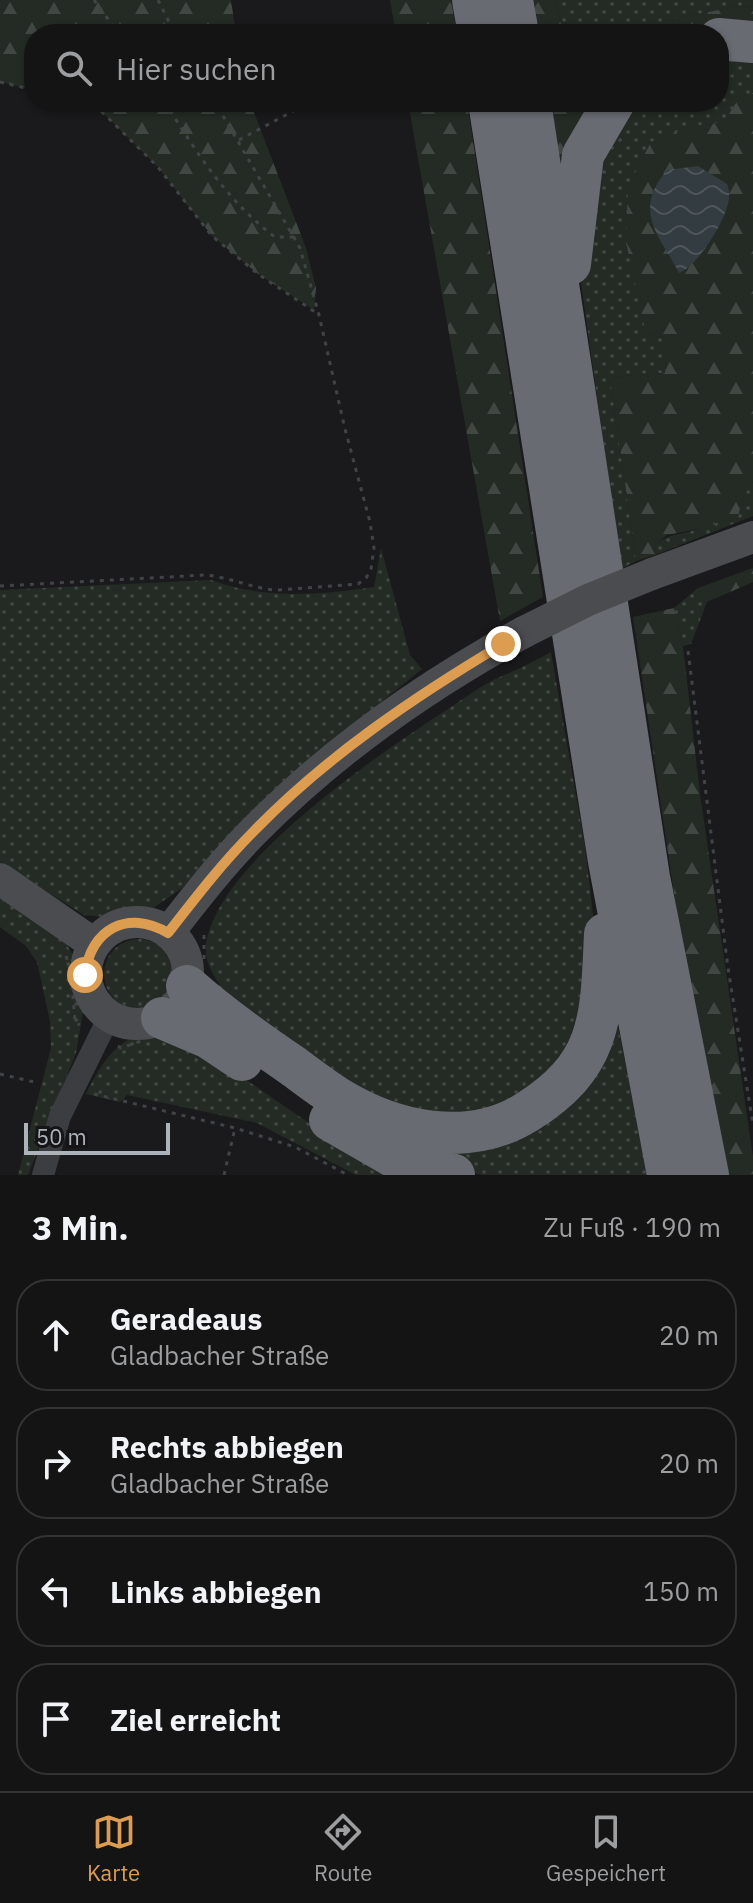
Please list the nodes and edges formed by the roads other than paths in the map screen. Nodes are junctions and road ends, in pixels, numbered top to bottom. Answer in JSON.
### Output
{"nodes":[{"id":1,"x":473,"y":0,"type":"edge"},
{"id":2,"x":512,"y":0,"type":"edge"},
{"id":3,"x":477,"y":24,"type":"edge"},
{"id":4,"x":516,"y":24,"type":"edge"},
{"id":5,"x":729,"y":40,"type":"edge"},
{"id":6,"x":753,"y":42,"type":"edge"},
{"id":7,"x":491,"y":112,"type":"edge"},
{"id":8,"x":532,"y":112,"type":"edge"},
{"id":9,"x":608,"y":112,"type":"edge"},
{"id":10,"x":570,"y":361,"type":"junction"},
{"id":11,"x":753,"y":537,"type":"edge"},
{"id":12,"x":609,"y":861,"type":"junction"},
{"id":13,"x":0,"y":879,"type":"edge"},
{"id":14,"x":168,"y":933,"type":"junction"},
{"id":15,"x":94,"y":944,"type":"junction"},
{"id":16,"x":175,"y":1001,"type":"junction"},
{"id":17,"x":104,"y":1026,"type":"junction"},
{"id":18,"x":43,"y":1175,"type":"edge"},
{"id":19,"x":454,"y":1175,"type":"edge"},
{"id":20,"x":668,"y":1175,"type":"edge"},
{"id":21,"x":708,"y":1175,"type":"edge"}],
"edges":[{"from":1,"to":3,"type":"highway"},
{"from":2,"to":4,"type":"highway"},
{"from":5,"to":6,"type":"highway"},
{"from":7,"to":12,"type":"highway"},
{"from":8,"to":10,"type":"highway"},
{"from":9,"to":10,"type":"highway"},
{"from":10,"to":21,"type":"highway"},
{"from":11,"to":14,"type":"main road","bridge":true},
{"from":12,"to":16,"type":"highway"},
{"from":12,"to":20,"type":"highway"},
{"from":13,"to":15,"type":"main road"},
{"from":14,"to":15,"type":"main road"},
{"from":14,"to":16,"type":"main road"},
{"from":15,"to":17,"type":"main road"},
{"from":16,"to":17,"type":"main road"},
{"from":16,"to":19,"type":"highway"},
{"from":17,"to":18,"type":"street"}]}
